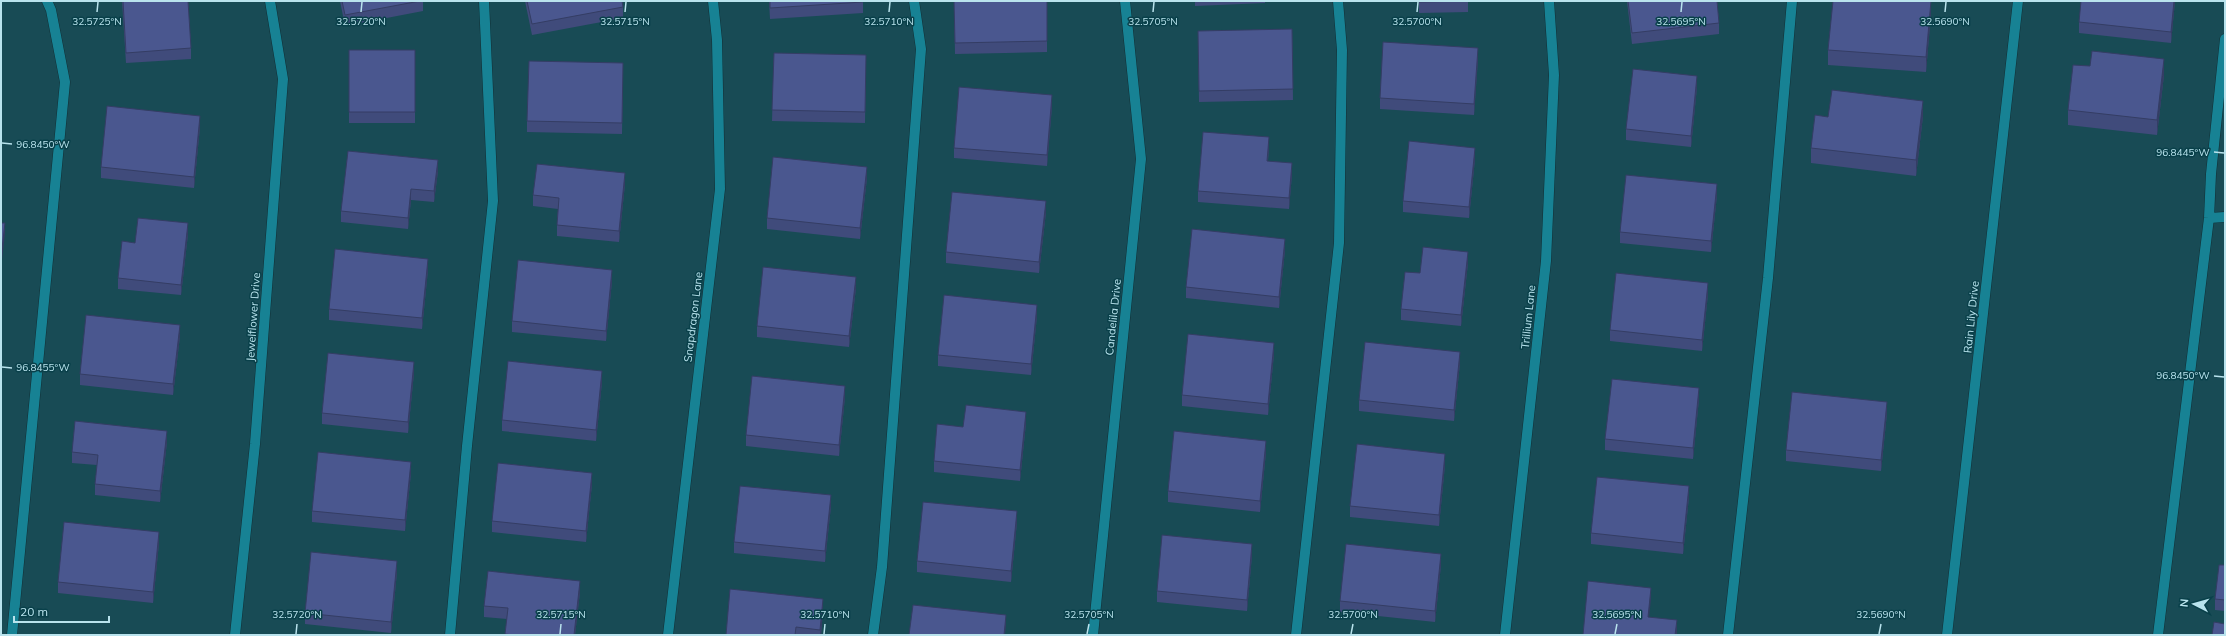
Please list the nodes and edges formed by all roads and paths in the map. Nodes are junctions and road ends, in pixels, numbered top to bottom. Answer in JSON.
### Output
{"nodes":[{"id":1,"x":47,"y":1,"type":"edge"},
{"id":2,"x":270,"y":1,"type":"edge"},
{"id":3,"x":484,"y":1,"type":"edge"},
{"id":4,"x":713,"y":1,"type":"edge"},
{"id":5,"x":914,"y":1,"type":"edge"},
{"id":6,"x":1125,"y":1,"type":"edge"},
{"id":7,"x":1338,"y":1,"type":"edge"},
{"id":8,"x":1549,"y":1,"type":"edge"},
{"id":9,"x":1792,"y":1,"type":"edge"},
{"id":10,"x":2018,"y":1,"type":"edge"},
{"id":11,"x":2225,"y":39,"type":"edge"},
{"id":12,"x":2225,"y":217,"type":"edge"},
{"id":13,"x":2209,"y":218,"type":"junction"},
{"id":14,"x":12,"y":635,"type":"edge"},
{"id":15,"x":235,"y":635,"type":"edge"},
{"id":16,"x":450,"y":635,"type":"edge"},
{"id":17,"x":668,"y":635,"type":"edge"},
{"id":18,"x":873,"y":635,"type":"edge"},
{"id":19,"x":1094,"y":635,"type":"edge"},
{"id":20,"x":1296,"y":635,"type":"edge"},
{"id":21,"x":1505,"y":635,"type":"edge"},
{"id":22,"x":1728,"y":635,"type":"edge"},
{"id":23,"x":1947,"y":635,"type":"edge"},
{"id":24,"x":2158,"y":635,"type":"edge"}],
"edges":[{"from":1,"to":14,"type":"street"},
{"from":2,"to":15,"type":"street","name":"Jewelflower Drive"},
{"from":3,"to":16,"type":"street"},
{"from":4,"to":17,"type":"street","name":"Snapdragon Lane"},
{"from":5,"to":18,"type":"street"},
{"from":6,"to":19,"type":"street","name":"Candelila Drive"},
{"from":7,"to":20,"type":"street"},
{"from":8,"to":21,"type":"street","name":"Trillium Lane"},
{"from":9,"to":22,"type":"street"},
{"from":10,"to":23,"type":"street","name":"Rain Lily Drive"},
{"from":11,"to":13,"type":"street"},
{"from":12,"to":13,"type":"street"},
{"from":13,"to":24,"type":"street"}]}
